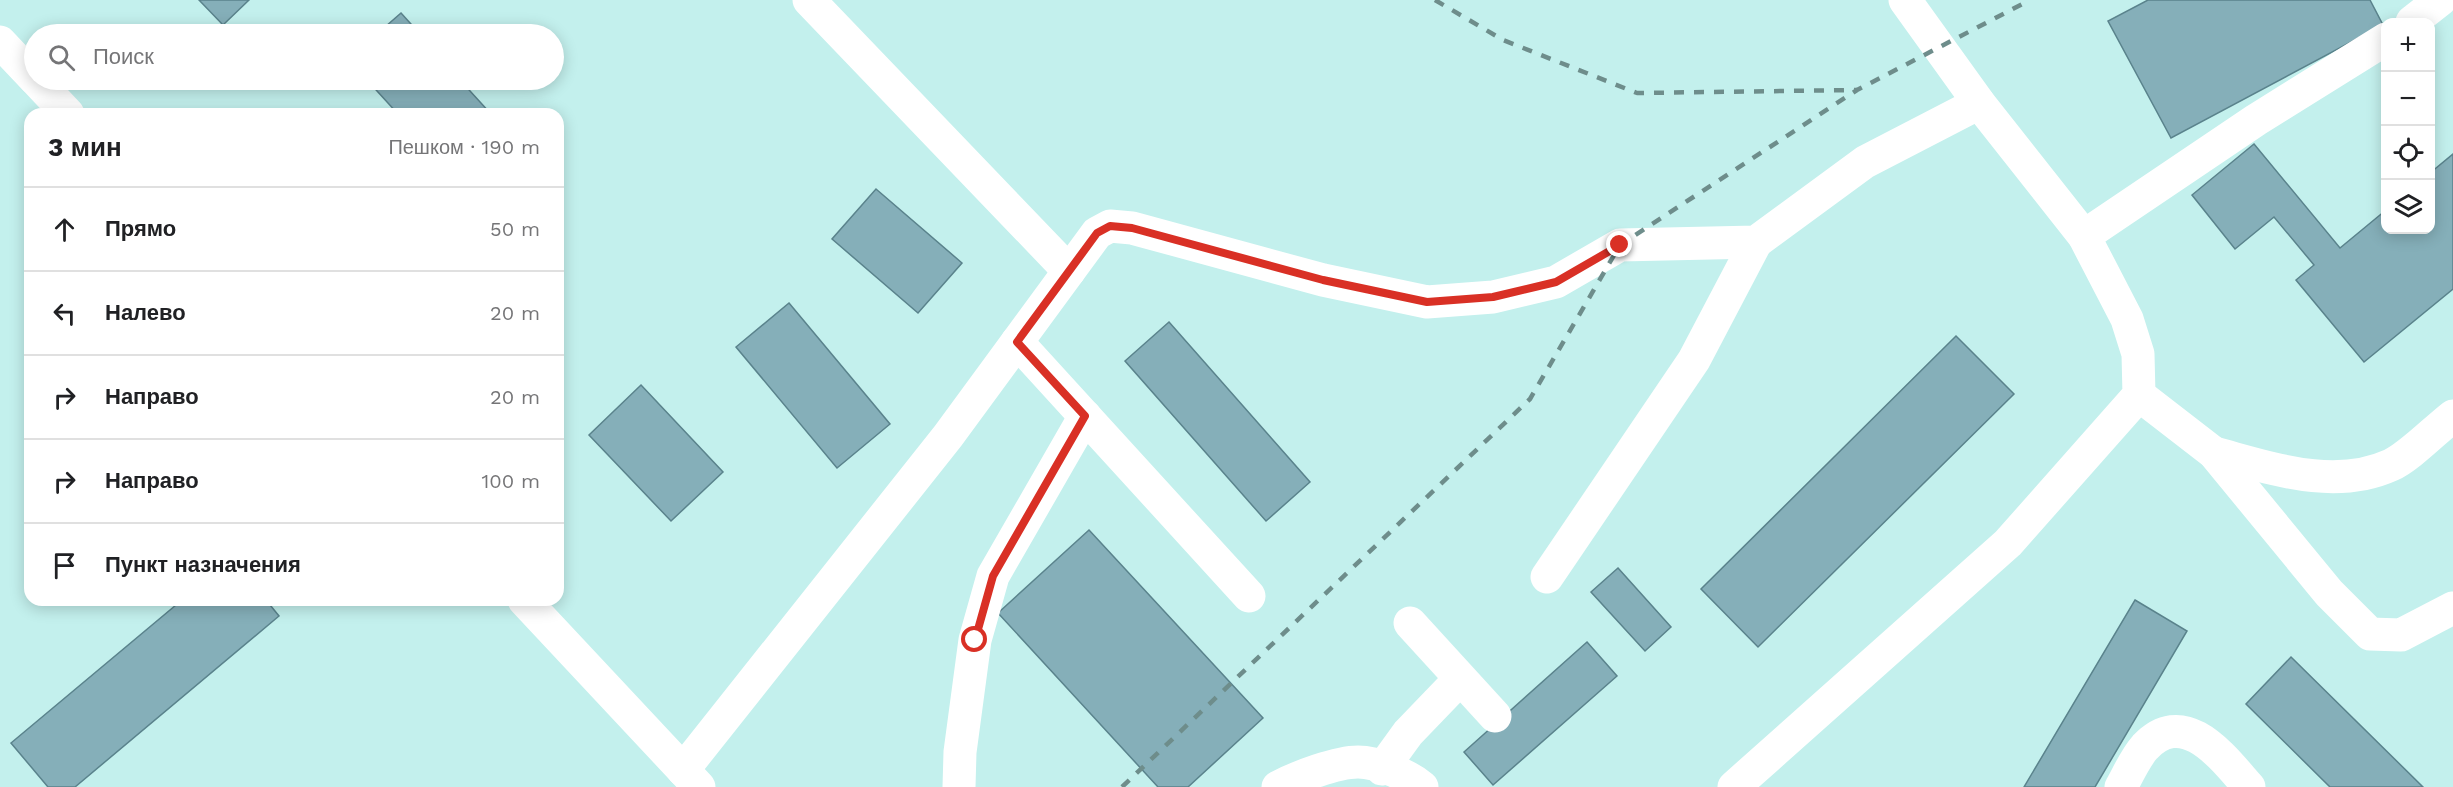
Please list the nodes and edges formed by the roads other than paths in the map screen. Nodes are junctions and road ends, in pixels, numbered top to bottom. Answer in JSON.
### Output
{"nodes":[{"id":1,"x":809,"y":0,"type":"edge"},
{"id":2,"x":1905,"y":0,"type":"edge"},
{"id":3,"x":2440,"y":0,"type":"edge"},
{"id":4,"x":2417,"y":18,"type":"edge"},
{"id":5,"x":0,"y":42,"type":"edge"},
{"id":6,"x":2381,"y":42,"type":"edge"},
{"id":7,"x":24,"y":67,"type":"edge"},
{"id":8,"x":45,"y":90,"type":"edge"},
{"id":9,"x":1979,"y":103,"type":"junction"},
{"id":10,"x":62,"y":108,"type":"edge"},
{"id":11,"x":2084,"y":236,"type":"junction"},
{"id":12,"x":1755,"y":242,"type":"junction"},
{"id":13,"x":1069,"y":271,"type":"junction"},
{"id":14,"x":1017,"y":342,"type":"junction"},
{"id":15,"x":2139,"y":395,"type":"junction"},
{"id":16,"x":1085,"y":416,"type":"junction"},
{"id":17,"x":2453,"y":416,"type":"edge"},
{"id":18,"x":2214,"y":453,"type":"junction"},
{"id":19,"x":1547,"y":577,"type":"dead end"},
{"id":20,"x":1249,"y":596,"type":"dead end"},
{"id":21,"x":530,"y":606,"type":"edge"},
{"id":22,"x":2453,"y":608,"type":"edge"},
{"id":23,"x":1410,"y":623,"type":"dead end"},
{"id":24,"x":1459,"y":680,"type":"junction"},
{"id":25,"x":1495,"y":716,"type":"dead end"},
{"id":26,"x":1382,"y":769,"type":"junction"},
{"id":27,"x":691,"y":778,"type":"edge"},
{"id":28,"x":959,"y":787,"type":"edge"},
{"id":29,"x":1278,"y":787,"type":"edge"},
{"id":30,"x":1422,"y":787,"type":"edge"},
{"id":31,"x":1734,"y":787,"type":"edge"},
{"id":32,"x":2121,"y":787,"type":"edge"},
{"id":33,"x":2249,"y":787,"type":"edge"}],
"edges":[{"from":1,"to":13,"type":"street"},
{"from":2,"to":9,"type":"street"},
{"from":3,"to":4,"type":"street"},
{"from":5,"to":7,"type":"street"},
{"from":6,"to":11,"type":"street"},
{"from":8,"to":10,"type":"street"},
{"from":9,"to":11,"type":"street"},
{"from":9,"to":12,"type":"street"},
{"from":11,"to":15,"type":"street"},
{"from":12,"to":13,"type":"street"},
{"from":12,"to":19,"type":"street"},
{"from":13,"to":14,"type":"street"},
{"from":14,"to":16,"type":"street"},
{"from":14,"to":27,"type":"street"},
{"from":15,"to":18,"type":"street"},
{"from":15,"to":31,"type":"street"},
{"from":16,"to":20,"type":"street"},
{"from":16,"to":28,"type":"street"},
{"from":17,"to":18,"type":"street"},
{"from":18,"to":22,"type":"street"},
{"from":21,"to":27,"type":"street"},
{"from":23,"to":24,"type":"street"},
{"from":24,"to":25,"type":"street"},
{"from":24,"to":26,"type":"street"},
{"from":26,"to":29,"type":"street"},
{"from":26,"to":30,"type":"street"},
{"from":32,"to":33,"type":"street"}]}
